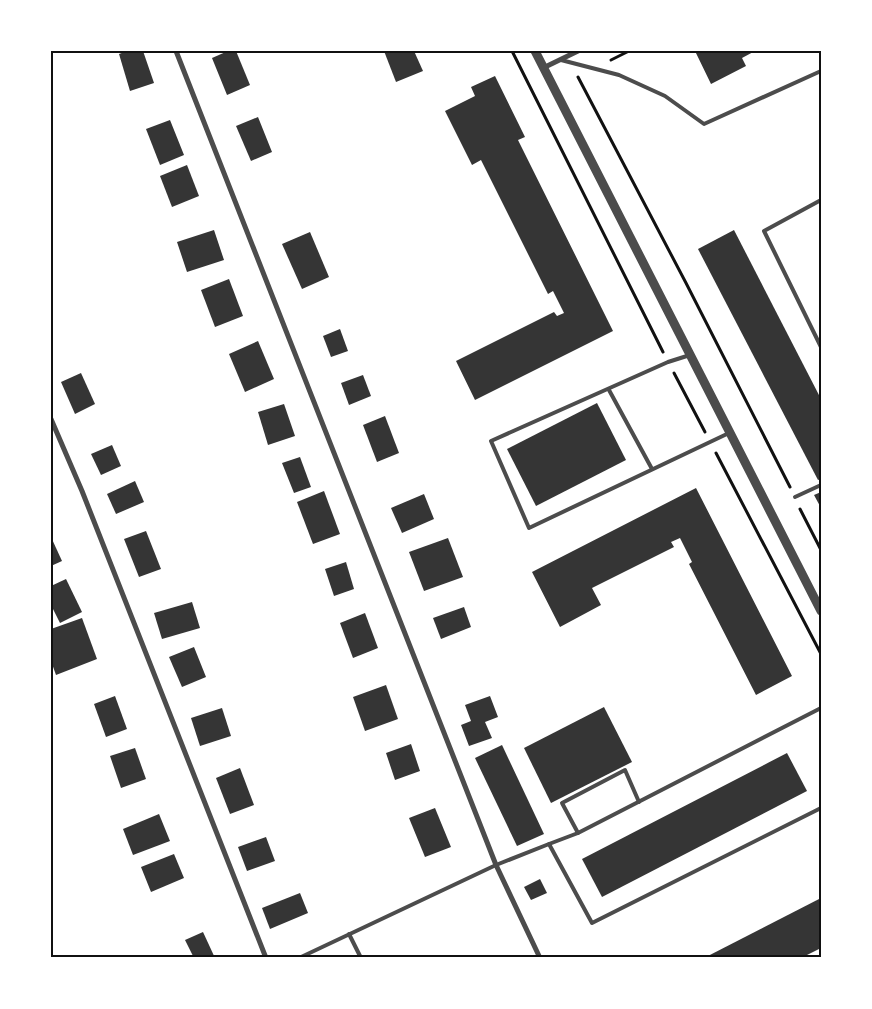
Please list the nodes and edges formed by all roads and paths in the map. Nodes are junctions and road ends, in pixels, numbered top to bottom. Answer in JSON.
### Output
{"nodes":[{"id":1,"x":176,"y":51,"type":"edge"},
{"id":2,"x":535,"y":51,"type":"edge"},
{"id":3,"x":578,"y":51,"type":"edge"},
{"id":4,"x":559,"y":60,"type":"junction"},
{"id":5,"x":543,"y":68,"type":"junction"},
{"id":6,"x":821,"y":72,"type":"edge"},
{"id":7,"x":821,"y":200,"type":"edge"},
{"id":8,"x":821,"y":347,"type":"edge"},
{"id":9,"x":690,"y":355,"type":"junction"},
{"id":10,"x":609,"y":390,"type":"junction"},
{"id":11,"x":51,"y":418,"type":"edge"},
{"id":12,"x":730,"y":433,"type":"junction"},
{"id":13,"x":652,"y":469,"type":"junction"},
{"id":14,"x":821,"y":485,"type":"edge"},
{"id":15,"x":795,"y":497,"type":"junction"},
{"id":16,"x":821,"y":550,"type":"edge"},
{"id":17,"x":821,"y":611,"type":"edge"},
{"id":18,"x":821,"y":708,"type":"edge"},
{"id":19,"x":639,"y":802,"type":"junction"},
{"id":20,"x":821,"y":808,"type":"edge"},
{"id":21,"x":578,"y":833,"type":"junction"},
{"id":22,"x":549,"y":844,"type":"junction"},
{"id":23,"x":496,"y":865,"type":"junction"},
{"id":24,"x":349,"y":934,"type":"junction"},
{"id":25,"x":266,"y":958,"type":"edge"},
{"id":26,"x":299,"y":958,"type":"edge"},
{"id":27,"x":361,"y":958,"type":"edge"},
{"id":28,"x":540,"y":958,"type":"edge"}],
"edges":[{"from":1,"to":23,"type":"street"},
{"from":2,"to":5,"type":"street"},
{"from":3,"to":4,"type":"street"},
{"from":4,"to":5,"type":"street"},
{"from":4,"to":6,"type":"lane"},
{"from":4,"to":15,"type":"path"},
{"from":5,"to":9,"type":"street"},
{"from":7,"to":8,"type":"lane"},
{"from":9,"to":10,"type":"lane"},
{"from":9,"to":12,"type":"street"},
{"from":10,"to":13,"type":"lane"},
{"from":10,"to":13,"type":"lane"},
{"from":11,"to":25,"type":"street"},
{"from":12,"to":13,"type":"lane"},
{"from":12,"to":17,"type":"street"},
{"from":14,"to":15,"type":"lane"},
{"from":15,"to":16,"type":"path"},
{"from":18,"to":19,"type":"lane"},
{"from":19,"to":21,"type":"lane"},
{"from":19,"to":21,"type":"lane"},
{"from":20,"to":22,"type":"lane"},
{"from":21,"to":22,"type":"lane"},
{"from":22,"to":23,"type":"lane"},
{"from":23,"to":24,"type":"lane"},
{"from":23,"to":28,"type":"street"},
{"from":24,"to":26,"type":"lane"},
{"from":24,"to":27,"type":"lane"}]}
